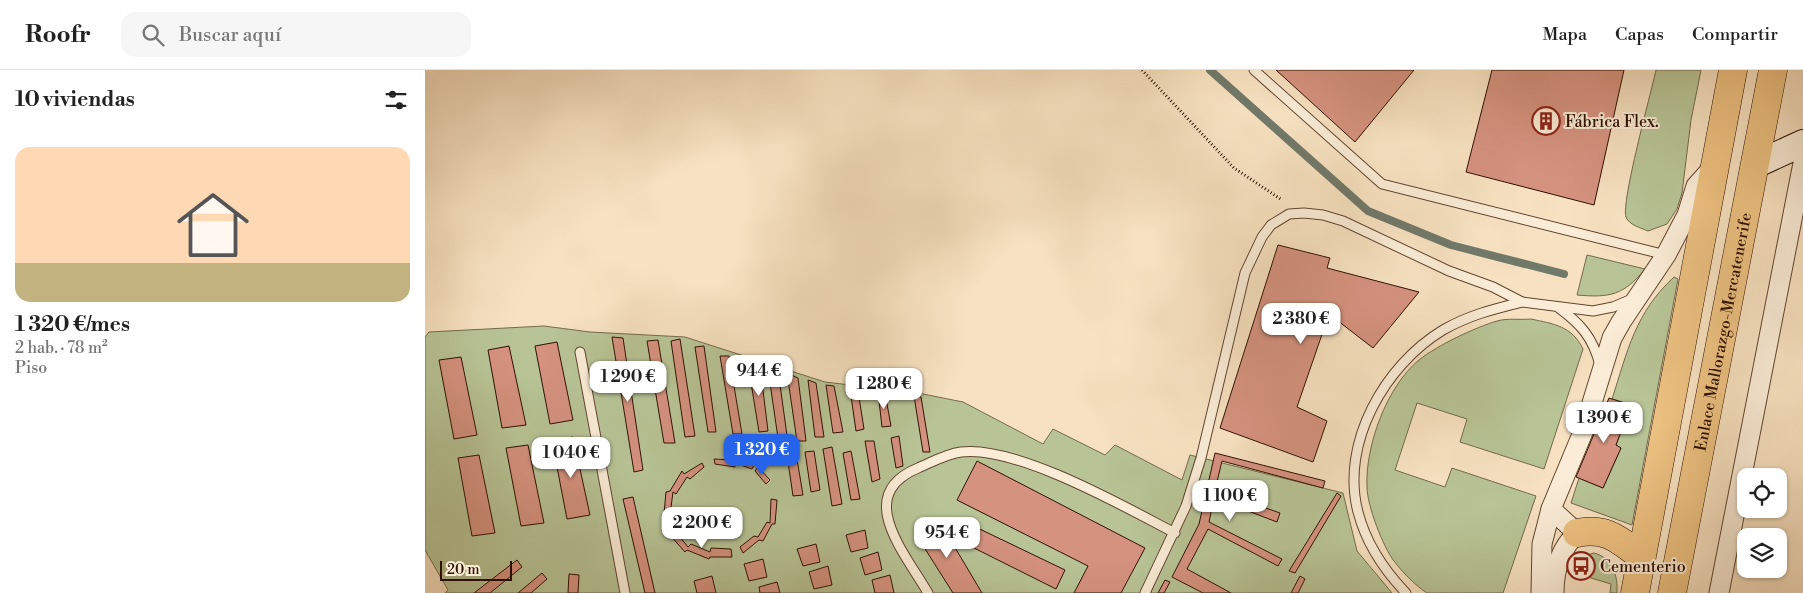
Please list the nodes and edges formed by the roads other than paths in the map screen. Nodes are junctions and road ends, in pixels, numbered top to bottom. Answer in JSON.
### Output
{"nodes":[{"id":1,"x":1254,"y":70,"type":"edge"},
{"id":2,"x":1733,"y":70,"type":"edge"},
{"id":3,"x":1773,"y":70,"type":"edge"},
{"id":4,"x":1803,"y":143,"type":"edge"},
{"id":5,"x":1803,"y":163,"type":"edge"},
{"id":6,"x":1715,"y":165,"type":"junction"},
{"id":7,"x":1755,"y":165,"type":"junction"},
{"id":8,"x":1666,"y":255,"type":"junction"},
{"id":9,"x":1639,"y":297,"type":"junction"},
{"id":10,"x":1522,"y":302,"type":"junction"},
{"id":11,"x":1559,"y":308,"type":"junction"},
{"id":12,"x":580,"y":352,"type":"dead end"},
{"id":13,"x":1601,"y":372,"type":"junction"},
{"id":14,"x":1551,"y":509,"type":"junction"},
{"id":15,"x":1175,"y":533,"type":"junction"},
{"id":16,"x":1577,"y":533,"type":"junction"},
{"id":17,"x":1641,"y":556,"type":"junction"},
{"id":18,"x":625,"y":593,"type":"edge"},
{"id":19,"x":928,"y":593,"type":"edge"},
{"id":20,"x":1145,"y":593,"type":"edge"},
{"id":21,"x":1406,"y":593,"type":"edge"},
{"id":22,"x":1541,"y":593,"type":"edge"},
{"id":23,"x":1554,"y":593,"type":"edge"},
{"id":24,"x":1635,"y":593,"type":"edge"},
{"id":25,"x":1672,"y":593,"type":"edge"},
{"id":26,"x":1719,"y":593,"type":"edge"}],
"edges":[{"from":1,"to":8,"type":"lane"},
{"from":2,"to":6,"type":"main road"},
{"from":3,"to":7,"type":"main road","name":"Enlace Mallorazgo-Mercatenerife"},
{"from":4,"to":7,"type":"street"},
{"from":5,"to":26,"type":"street"},
{"from":6,"to":8,"type":"street"},
{"from":6,"to":17,"type":"main road"},
{"from":7,"to":25,"type":"main road","name":"Enlace Mallorazgo-Mercatenerife"},
{"from":8,"to":9,"type":"street"},
{"from":9,"to":11,"type":"lane"},
{"from":9,"to":13,"type":"street"},
{"from":10,"to":11,"type":"lane"},
{"from":10,"to":15,"type":"lane"},
{"from":10,"to":21,"type":"lane"},
{"from":11,"to":13,"type":"lane"},
{"from":12,"to":18,"type":"lane"},
{"from":13,"to":14,"type":"street"},
{"from":14,"to":16,"type":"street"},
{"from":14,"to":22,"type":"street"},
{"from":15,"to":19,"type":"lane"},
{"from":15,"to":20,"type":"lane"},
{"from":16,"to":17,"type":"main road"},
{"from":16,"to":23,"type":"street"},
{"from":17,"to":24,"type":"main road"}]}
